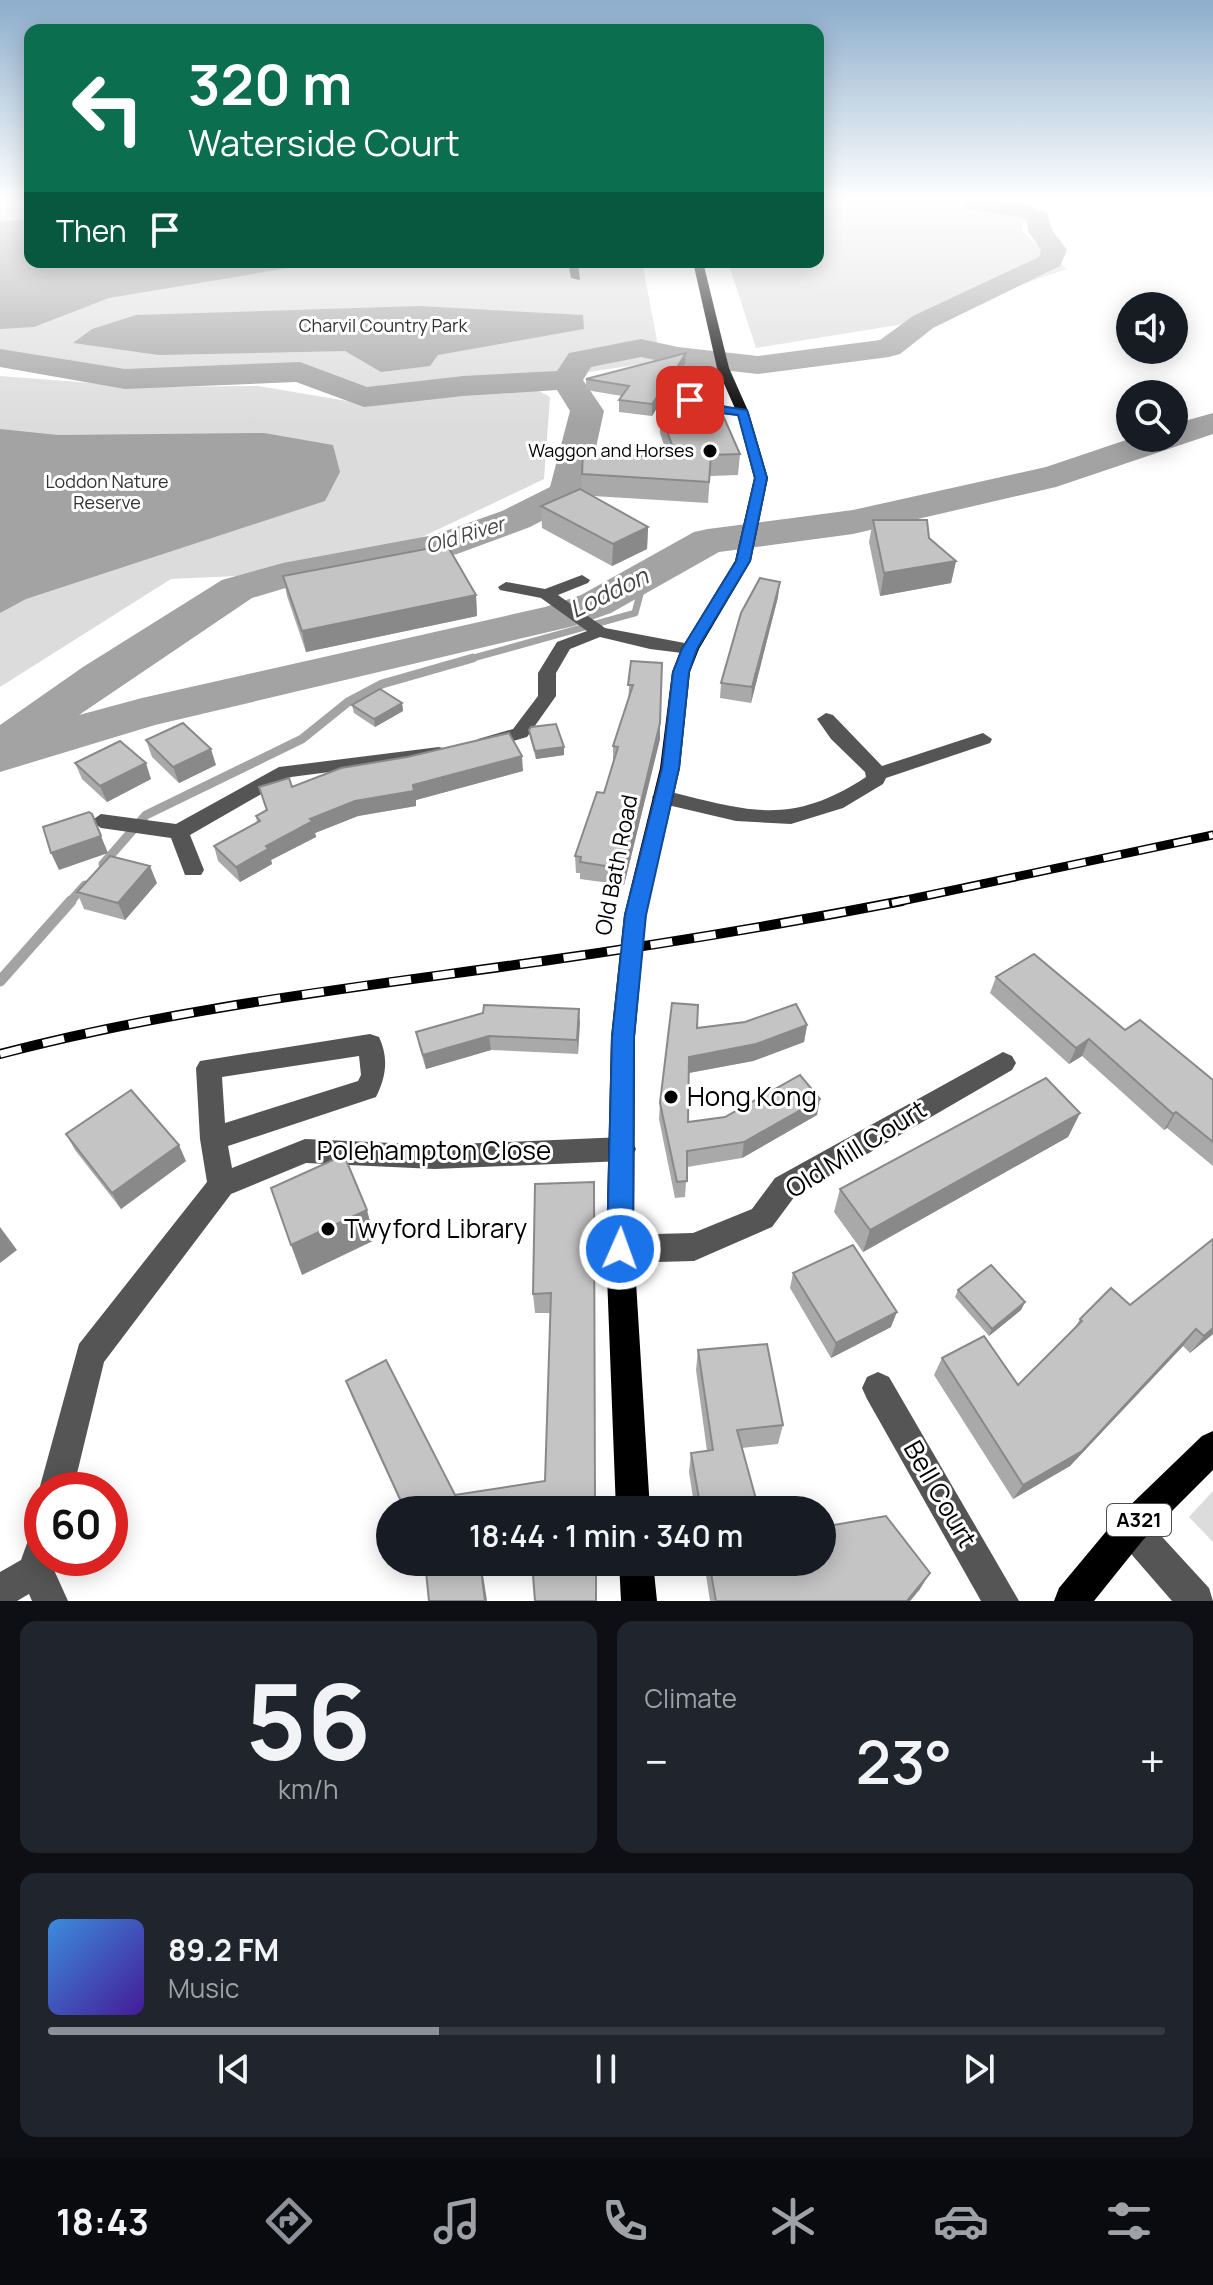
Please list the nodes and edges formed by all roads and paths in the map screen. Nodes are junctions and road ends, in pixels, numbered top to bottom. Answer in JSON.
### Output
{"nodes":[{"id":1,"x":575,"y":275,"type":"edge"},
{"id":2,"x":701,"y":275,"type":"edge"},
{"id":3,"x":576,"y":278,"type":"dead end"},
{"id":4,"x":668,"y":392,"type":"edge"},
{"id":5,"x":743,"y":413,"type":"junction"},
{"id":6,"x":582,"y":580,"type":"dead end"},
{"id":7,"x":506,"y":587,"type":"dead end"},
{"id":8,"x":550,"y":598,"type":"junction"},
{"id":9,"x":597,"y":630,"type":"junction"},
{"id":10,"x":690,"y":649,"type":"junction"},
{"id":11,"x":826,"y":719,"type":"dead end"},
{"id":12,"x":983,"y":739,"type":"dead end"},
{"id":13,"x":875,"y":775,"type":"junction"},
{"id":14,"x":662,"y":797,"type":"junction"},
{"id":15,"x":101,"y":821,"type":"dead end"},
{"id":16,"x":179,"y":832,"type":"junction"},
{"id":17,"x":193,"y":870,"type":"dead end"},
{"id":18,"x":1003,"y":1063,"type":"dead end"},
{"id":19,"x":213,"y":1139,"type":"junction"},
{"id":20,"x":623,"y":1149,"type":"junction"},
{"id":21,"x":221,"y":1185,"type":"junction"},
{"id":22,"x":620,"y":1249,"type":"junction"},
{"id":23,"x":878,"y":1388,"type":"dead end"},
{"id":24,"x":1213,"y":1447,"type":"edge"},
{"id":25,"x":61,"y":1472,"type":"edge"},
{"id":26,"x":632,"y":1496,"type":"edge"},
{"id":27,"x":1131,"y":1528,"type":"junction"},
{"id":28,"x":36,"y":1576,"type":"edge"},
{"id":29,"x":637,"y":1576,"type":"edge"},
{"id":30,"x":0,"y":1591,"type":"edge"},
{"id":31,"x":639,"y":1601,"type":"edge"},
{"id":32,"x":1001,"y":1601,"type":"edge"},
{"id":33,"x":1072,"y":1601,"type":"edge"},
{"id":34,"x":1196,"y":1601,"type":"edge"}],
"edges":[{"from":1,"to":3,"type":"street"},
{"from":2,"to":5,"type":"main road","name":"Old Bath Road"},
{"from":4,"to":5,"type":"street"},
{"from":5,"to":10,"type":"main road","name":"Old Bath Road"},
{"from":6,"to":8,"type":"street"},
{"from":7,"to":8,"type":"street"},
{"from":8,"to":9,"type":"street"},
{"from":9,"to":10,"type":"street"},
{"from":9,"to":16,"type":"street"},
{"from":10,"to":14,"type":"main road","name":"Old Bath Road"},
{"from":11,"to":13,"type":"street"},
{"from":12,"to":13,"type":"street"},
{"from":13,"to":14,"type":"street"},
{"from":14,"to":20,"type":"main road","name":"Old Bath Road"},
{"from":15,"to":16,"type":"street"},
{"from":16,"to":17,"type":"street"},
{"from":18,"to":22,"type":"street","name":"Old Mill Court"},
{"from":19,"to":19,"type":"street"},
{"from":19,"to":21,"type":"street"},
{"from":20,"to":21,"type":"street","name":"Polehampton Close"},
{"from":20,"to":22,"type":"main road","name":"Old Bath Road"},
{"from":21,"to":25,"type":"street"},
{"from":22,"to":26,"type":"main road","name":"Old Bath Road"},
{"from":23,"to":32,"type":"street","name":"Bell Court"},
{"from":24,"to":27,"type":"main road","number":"A321"},
{"from":27,"to":33,"type":"main road","number":"A321"},
{"from":27,"to":34,"type":"street"},
{"from":28,"to":30,"type":"street"},
{"from":29,"to":31,"type":"main road"}]}
